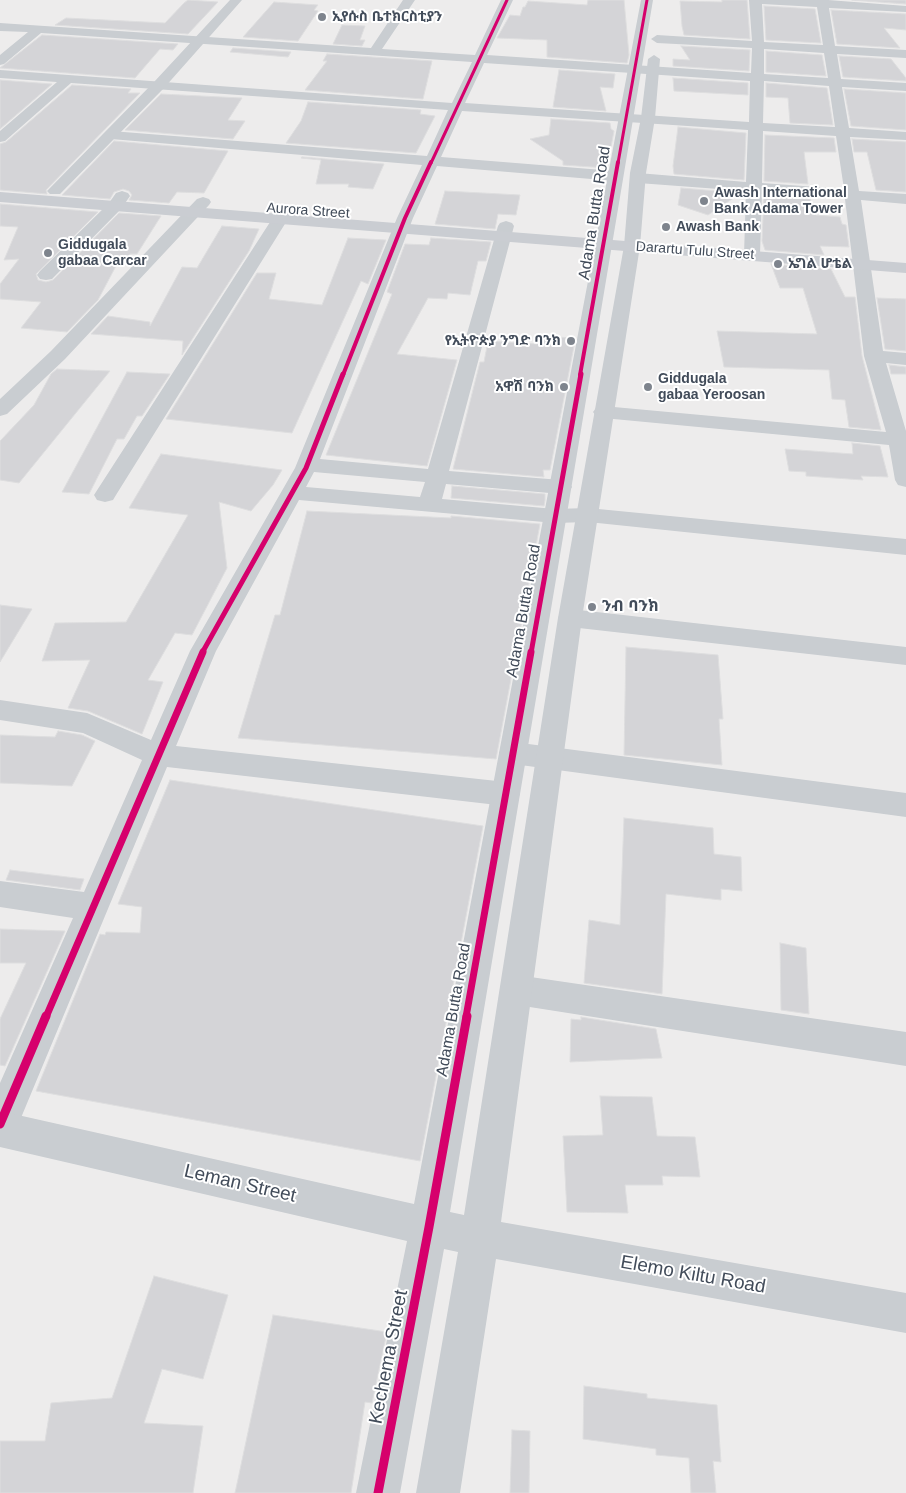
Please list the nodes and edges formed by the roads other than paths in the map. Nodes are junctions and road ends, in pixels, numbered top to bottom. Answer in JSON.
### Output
{"nodes":[{"id":1,"x":236,"y":0,"type":"edge"},
{"id":2,"x":409,"y":0,"type":"edge"},
{"id":3,"x":507,"y":0,"type":"edge"},
{"id":4,"x":647,"y":0,"type":"edge"},
{"id":5,"x":664,"y":0,"type":"edge"},
{"id":6,"x":756,"y":0,"type":"edge"},
{"id":7,"x":822,"y":2,"type":"edge"},
{"id":8,"x":906,"y":9,"type":"edge"},
{"id":9,"x":0,"y":27,"type":"edge"},
{"id":10,"x":38,"y":30,"type":"junction"},
{"id":11,"x":657,"y":39,"type":"junction"},
{"id":12,"x":199,"y":41,"type":"junction"},
{"id":13,"x":758,"y":45,"type":"junction"},
{"id":14,"x":830,"y":50,"type":"junction"},
{"id":15,"x":374,"y":52,"type":"junction"},
{"id":16,"x":906,"y":54,"type":"edge"},
{"id":17,"x":480,"y":59,"type":"junction"},
{"id":18,"x":0,"y":60,"type":"edge"},
{"id":19,"x":644,"y":68,"type":"junction"},
{"id":20,"x":0,"y":74,"type":"edge"},
{"id":21,"x":758,"y":77,"type":"junction"},
{"id":22,"x":68,"y":79,"type":"junction"},
{"id":23,"x":835,"y":82,"type":"junction"},
{"id":24,"x":160,"y":85,"type":"junction"},
{"id":25,"x":906,"y":87,"type":"edge"},
{"id":26,"x":457,"y":107,"type":"junction"},
{"id":27,"x":636,"y":117,"type":"junction"},
{"id":28,"x":756,"y":126,"type":"junction"},
{"id":29,"x":843,"y":132,"type":"junction"},
{"id":30,"x":111,"y":135,"type":"junction"},
{"id":31,"x":906,"y":136,"type":"edge"},
{"id":32,"x":0,"y":138,"type":"edge"},
{"id":33,"x":432,"y":161,"type":"junction"},
{"id":34,"x":626,"y":177,"type":"junction"},
{"id":35,"x":0,"y":187,"type":"edge"},
{"id":36,"x":754,"y":187,"type":"junction"},
{"id":37,"x":852,"y":195,"type":"junction"},
{"id":38,"x":52,"y":196,"type":"junction"},
{"id":39,"x":0,"y":197,"type":"edge"},
{"id":40,"x":906,"y":199,"type":"edge"},
{"id":41,"x":119,"y":201,"type":"junction"},
{"id":42,"x":199,"y":207,"type":"junction"},
{"id":43,"x":281,"y":214,"type":"junction"},
{"id":44,"x":403,"y":223,"type":"junction"},
{"id":45,"x":505,"y":231,"type":"junction"},
{"id":46,"x":618,"y":239,"type":"junction"},
{"id":47,"x":752,"y":250,"type":"junction"},
{"id":48,"x":906,"y":256,"type":"edge"},
{"id":49,"x":862,"y":259,"type":"junction"},
{"id":50,"x":906,"y":268,"type":"edge"},
{"id":51,"x":46,"y":275,"type":"dead end"},
{"id":52,"x":874,"y":356,"type":"junction"},
{"id":53,"x":906,"y":359,"type":"edge"},
{"id":54,"x":4,"y":401,"type":"edge"},
{"id":55,"x":604,"y":412,"type":"junction"},
{"id":56,"x":902,"y":439,"type":"edge"},
{"id":57,"x":308,"y":465,"type":"junction"},
{"id":58,"x":437,"y":476,"type":"junction"},
{"id":59,"x":906,"y":480,"type":"edge"},
{"id":60,"x":561,"y":487,"type":"junction"},
{"id":61,"x":292,"y":493,"type":"junction"},
{"id":62,"x":105,"y":495,"type":"dead end"},
{"id":63,"x":428,"y":505,"type":"junction"},
{"id":64,"x":588,"y":514,"type":"junction"},
{"id":65,"x":555,"y":516,"type":"junction"},
{"id":66,"x":906,"y":547,"type":"edge"},
{"id":67,"x":570,"y":618,"type":"junction"},
{"id":68,"x":906,"y":656,"type":"edge"},
{"id":69,"x":0,"y":710,"type":"edge"},
{"id":70,"x":513,"y":752,"type":"junction"},
{"id":71,"x":159,"y":755,"type":"junction"},
{"id":72,"x":549,"y":757,"type":"junction"},
{"id":73,"x":506,"y":794,"type":"junction"},
{"id":74,"x":906,"y":805,"type":"edge"},
{"id":75,"x":0,"y":894,"type":"edge"},
{"id":76,"x":94,"y":907,"type":"junction"},
{"id":77,"x":517,"y":990,"type":"junction"},
{"id":78,"x":906,"y":1049,"type":"edge"},
{"id":79,"x":0,"y":1124,"type":"edge"},
{"id":80,"x":0,"y":1129,"type":"edge"},
{"id":81,"x":429,"y":1227,"type":"junction"},
{"id":82,"x":480,"y":1237,"type":"junction"},
{"id":83,"x":906,"y":1313,"type":"edge"},
{"id":84,"x":378,"y":1493,"type":"edge"},
{"id":85,"x":438,"y":1493,"type":"edge"}],
"edges":[{"from":1,"to":12,"type":"street"},
{"from":2,"to":15,"type":"street"},
{"from":3,"to":17,"type":"street"},
{"from":4,"to":19,"type":"street","name":"Adama Butta Road"},
{"from":5,"to":11,"type":"street","name":"Adama Butta Road"},
{"from":6,"to":7,"type":"street"},
{"from":6,"to":13,"type":"street"},
{"from":7,"to":8,"type":"street"},
{"from":7,"to":14,"type":"street"},
{"from":9,"to":10,"type":"street"},
{"from":10,"to":12,"type":"street"},
{"from":10,"to":18,"type":"street"},
{"from":11,"to":13,"type":"street"},
{"from":11,"to":19,"type":"street","name":"Adama Butta Road"},
{"from":12,"to":15,"type":"street"},
{"from":12,"to":24,"type":"street"},
{"from":13,"to":14,"type":"street"},
{"from":13,"to":21,"type":"street"},
{"from":14,"to":16,"type":"street"},
{"from":14,"to":23,"type":"street"},
{"from":15,"to":17,"type":"street"},
{"from":17,"to":19,"type":"street"},
{"from":17,"to":26,"type":"street"},
{"from":19,"to":21,"type":"street"},
{"from":19,"to":27,"type":"street","name":"Adama Butta Road"},
{"from":20,"to":22,"type":"street"},
{"from":21,"to":23,"type":"street"},
{"from":21,"to":28,"type":"street"},
{"from":22,"to":24,"type":"street"},
{"from":22,"to":32,"type":"street"},
{"from":23,"to":25,"type":"street"},
{"from":23,"to":29,"type":"street"},
{"from":24,"to":26,"type":"street"},
{"from":24,"to":30,"type":"street"},
{"from":26,"to":27,"type":"street"},
{"from":26,"to":33,"type":"street"},
{"from":27,"to":28,"type":"street"},
{"from":27,"to":34,"type":"street","name":"Adama Butta Road"},
{"from":28,"to":29,"type":"street"},
{"from":28,"to":36,"type":"street"},
{"from":29,"to":31,"type":"street"},
{"from":29,"to":37,"type":"street"},
{"from":30,"to":33,"type":"street"},
{"from":30,"to":38,"type":"street"},
{"from":33,"to":34,"type":"street"},
{"from":33,"to":44,"type":"street"},
{"from":34,"to":36,"type":"street"},
{"from":34,"to":46,"type":"street","name":"Adama Butta Road"},
{"from":35,"to":38,"type":"main road","name":"Aurora Street"},
{"from":36,"to":37,"type":"street"},
{"from":36,"to":47,"type":"street"},
{"from":37,"to":40,"type":"street"},
{"from":37,"to":49,"type":"street"},
{"from":38,"to":39,"type":"main road","name":"Aurora Street"},
{"from":38,"to":41,"type":"main road","name":"Aurora Street"},
{"from":41,"to":42,"type":"main road","name":"Aurora Street"},
{"from":41,"to":51,"type":"street"},
{"from":42,"to":43,"type":"main road","name":"Aurora Street"},
{"from":42,"to":54,"type":"street"},
{"from":43,"to":44,"type":"main road","name":"Aurora Street"},
{"from":43,"to":62,"type":"street"},
{"from":44,"to":45,"type":"main road","name":"Aurora Street"},
{"from":44,"to":57,"type":"street"},
{"from":45,"to":46,"type":"main road","name":"Aurora Street"},
{"from":45,"to":58,"type":"street"},
{"from":46,"to":47,"type":"main road","name":"Darartu Tulu Street"},
{"from":46,"to":55,"type":"street","name":"Adama Butta Road"},
{"from":46,"to":60,"type":"street","name":"Adama Butta Road"},
{"from":47,"to":49,"type":"main road","name":"Darartu Tulu Street"},
{"from":48,"to":49,"type":"main road","name":"Darartu Tulu Street"},
{"from":49,"to":50,"type":"main road","name":"Darartu Tulu Street"},
{"from":49,"to":52,"type":"street"},
{"from":52,"to":53,"type":"street"},
{"from":52,"to":56,"type":"street"},
{"from":55,"to":56,"type":"street"},
{"from":55,"to":64,"type":"street","name":"Adama Butta Road"},
{"from":56,"to":59,"type":"street"},
{"from":57,"to":58,"type":"street"},
{"from":57,"to":61,"type":"street"},
{"from":58,"to":60,"type":"street"},
{"from":58,"to":63,"type":"street"},
{"from":60,"to":65,"type":"street","name":"Adama Butta Road"},
{"from":61,"to":63,"type":"street"},
{"from":61,"to":71,"type":"street"},
{"from":63,"to":65,"type":"street"},
{"from":64,"to":65,"type":"street"},
{"from":64,"to":66,"type":"street"},
{"from":64,"to":67,"type":"street","name":"Adama Butta Road"},
{"from":65,"to":70,"type":"street","name":"Adama Butta Road"},
{"from":67,"to":68,"type":"street"},
{"from":67,"to":72,"type":"street","name":"Adama Butta Road"},
{"from":69,"to":71,"type":"street"},
{"from":70,"to":72,"type":"street"},
{"from":70,"to":73,"type":"street","name":"Adama Butta Road"},
{"from":71,"to":73,"type":"street"},
{"from":71,"to":76,"type":"street"},
{"from":72,"to":74,"type":"street"},
{"from":72,"to":77,"type":"street","name":"Adama Butta Road"},
{"from":73,"to":81,"type":"street","name":"Adama Butta Road"},
{"from":75,"to":76,"type":"street"},
{"from":76,"to":79,"type":"street"},
{"from":77,"to":78,"type":"street"},
{"from":77,"to":82,"type":"street","name":"Adama Butta Road"},
{"from":80,"to":81,"type":"street","name":"Leman Street"},
{"from":81,"to":82,"type":"street","name":"Leman Street"},
{"from":81,"to":84,"type":"street","name":"Kechema Street"},
{"from":82,"to":83,"type":"street","name":"Elemo Kiltu Road"},
{"from":82,"to":85,"type":"street"}]}
